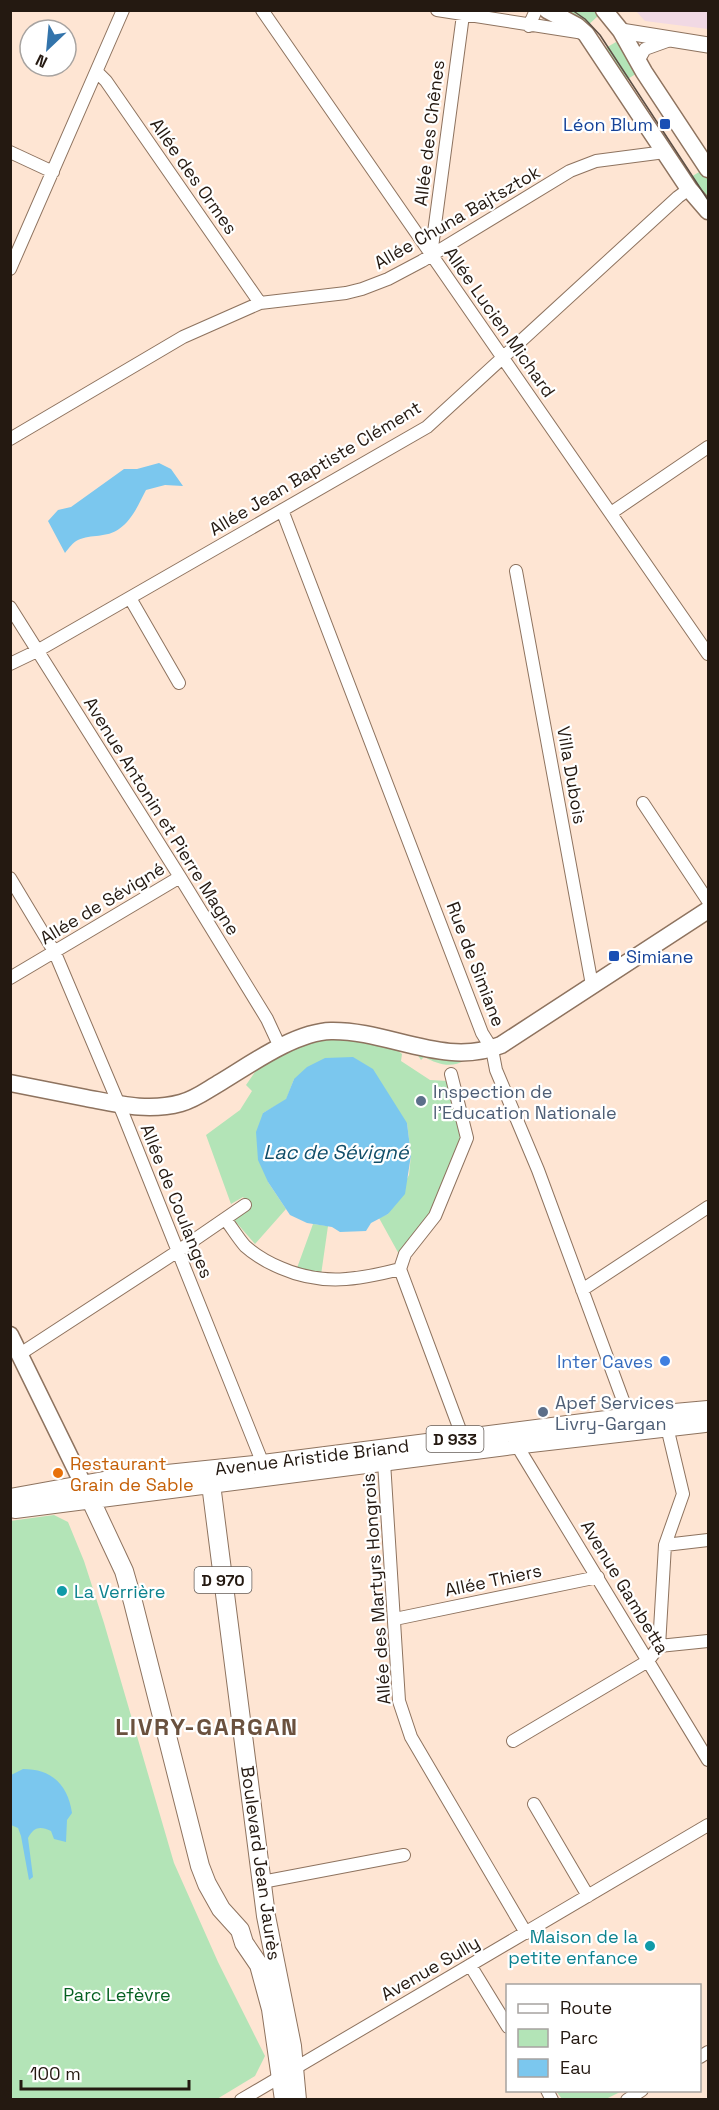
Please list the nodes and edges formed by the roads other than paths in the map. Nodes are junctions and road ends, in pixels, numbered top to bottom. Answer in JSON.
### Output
{"nodes":[{"id":1,"x":123,"y":10,"type":"edge"},
{"id":2,"x":262,"y":10,"type":"edge"},
{"id":3,"x":437,"y":10,"type":"edge"},
{"id":4,"x":536,"y":10,"type":"edge"},
{"id":5,"x":547,"y":10,"type":"edge"},
{"id":6,"x":604,"y":10,"type":"edge"},
{"id":7,"x":463,"y":15,"type":"junction"},
{"id":8,"x":529,"y":26,"type":"junction"},
{"id":9,"x":621,"y":31,"type":"junction"},
{"id":10,"x":589,"y":37,"type":"junction"},
{"id":11,"x":671,"y":39,"type":"junction"},
{"id":12,"x":708,"y":45,"type":"edge"},
{"id":13,"x":638,"y":61,"type":"junction"},
{"id":14,"x":97,"y":72,"type":"junction"},
{"id":15,"x":10,"y":152,"type":"edge"},
{"id":16,"x":665,"y":152,"type":"junction"},
{"id":17,"x":708,"y":169,"type":"edge"},
{"id":18,"x":53,"y":172,"type":"junction"},
{"id":19,"x":689,"y":189,"type":"junction"},
{"id":20,"x":708,"y":211,"type":"edge"},
{"id":21,"x":431,"y":255,"type":"junction"},
{"id":22,"x":10,"y":269,"type":"edge"},
{"id":23,"x":260,"y":303,"type":"junction"},
{"id":24,"x":502,"y":357,"type":"junction"},
{"id":25,"x":10,"y":439,"type":"edge"},
{"id":26,"x":708,"y":447,"type":"edge"},
{"id":27,"x":282,"y":510,"type":"junction"},
{"id":28,"x":611,"y":513,"type":"junction"},
{"id":29,"x":516,"y":571,"type":"dead end"},
{"id":30,"x":130,"y":598,"type":"junction"},
{"id":31,"x":10,"y":608,"type":"edge"},
{"id":32,"x":38,"y":651,"type":"junction"},
{"id":33,"x":708,"y":654,"type":"edge"},
{"id":34,"x":10,"y":664,"type":"edge"},
{"id":35,"x":179,"y":682,"type":"dead end"},
{"id":36,"x":644,"y":803,"type":"dead end"},
{"id":37,"x":180,"y":877,"type":"junction"},
{"id":38,"x":10,"y":878,"type":"edge"},
{"id":39,"x":708,"y":901,"type":"edge"},
{"id":40,"x":708,"y":910,"type":"edge"},
{"id":41,"x":55,"y":953,"type":"junction"},
{"id":42,"x":10,"y":978,"type":"edge"},
{"id":43,"x":592,"y":985,"type":"junction"},
{"id":44,"x":280,"y":1047,"type":"junction"},
{"id":45,"x":492,"y":1049,"type":"junction"},
{"id":46,"x":451,"y":1074,"type":"dead end"},
{"id":47,"x":10,"y":1083,"type":"edge"},
{"id":48,"x":118,"y":1104,"type":"junction"},
{"id":49,"x":245,"y":1205,"type":"dead end"},
{"id":50,"x":708,"y":1207,"type":"edge"},
{"id":51,"x":226,"y":1220,"type":"junction"},
{"id":52,"x":178,"y":1251,"type":"junction"},
{"id":53,"x":400,"y":1269,"type":"junction"},
{"id":54,"x":582,"y":1290,"type":"junction"},
{"id":55,"x":10,"y":1335,"type":"edge"},
{"id":56,"x":20,"y":1354,"type":"junction"},
{"id":57,"x":708,"y":1410,"type":"edge"},
{"id":58,"x":708,"y":1422,"type":"edge"},
{"id":59,"x":631,"y":1424,"type":"junction"},
{"id":60,"x":667,"y":1427,"type":"junction"},
{"id":61,"x":463,"y":1438,"type":"junction"},
{"id":62,"x":515,"y":1438,"type":"junction"},
{"id":63,"x":384,"y":1462,"type":"junction"},
{"id":64,"x":263,"y":1464,"type":"junction"},
{"id":65,"x":207,"y":1477,"type":"junction"},
{"id":66,"x":87,"y":1492,"type":"junction"},
{"id":67,"x":10,"y":1498,"type":"edge"},
{"id":68,"x":10,"y":1510,"type":"edge"},
{"id":69,"x":708,"y":1540,"type":"edge"},
{"id":70,"x":665,"y":1545,"type":"junction"},
{"id":71,"x":598,"y":1576,"type":"junction"},
{"id":72,"x":395,"y":1619,"type":"junction"},
{"id":73,"x":708,"y":1641,"type":"edge"},
{"id":74,"x":659,"y":1646,"type":"junction"},
{"id":75,"x":648,"y":1661,"type":"junction"},
{"id":76,"x":513,"y":1741,"type":"dead end"},
{"id":77,"x":708,"y":1760,"type":"edge"},
{"id":78,"x":534,"y":1804,"type":"dead end"},
{"id":79,"x":708,"y":1826,"type":"edge"},
{"id":80,"x":404,"y":1855,"type":"dead end"},
{"id":81,"x":262,"y":1882,"type":"junction"},
{"id":82,"x":588,"y":1896,"type":"junction"},
{"id":83,"x":266,"y":1916,"type":"junction"},
{"id":84,"x":240,"y":1930,"type":"junction"},
{"id":85,"x":526,"y":1933,"type":"junction"},
{"id":86,"x":470,"y":1965,"type":"junction"},
{"id":87,"x":506,"y":2025,"type":"edge"},
{"id":88,"x":288,"y":2073,"type":"junction"},
{"id":89,"x":640,"y":2092,"type":"edge"},
{"id":90,"x":241,"y":2100,"type":"edge"},
{"id":91,"x":284,"y":2100,"type":"edge"},
{"id":92,"x":297,"y":2100,"type":"edge"},
{"id":93,"x":627,"y":2100,"type":"edge"}],
"edges":[{"from":1,"to":14,"type":"street"},
{"from":2,"to":21,"type":"street","name":"Allée Lucien Michard"},
{"from":3,"to":7,"type":"street"},
{"from":4,"to":8,"type":"street"},
{"from":5,"to":10,"type":"main road"},
{"from":6,"to":9,"type":"main road"},
{"from":7,"to":8,"type":"street"},
{"from":7,"to":21,"type":"street","name":"Allée des Chênes"},
{"from":8,"to":10,"type":"street"},
{"from":9,"to":10,"type":"main road"},
{"from":9,"to":11,"type":"street"},
{"from":9,"to":13,"type":"main road"},
{"from":10,"to":16,"type":"main road"},
{"from":11,"to":12,"type":"street"},
{"from":11,"to":13,"type":"street"},
{"from":13,"to":17,"type":"main road"},
{"from":14,"to":18,"type":"street"},
{"from":14,"to":23,"type":"street","name":"Allée des Ormes"},
{"from":15,"to":18,"type":"street"},
{"from":16,"to":19,"type":"main road"},
{"from":16,"to":21,"type":"street","name":"Allée Chuna Bajtsztok"},
{"from":18,"to":22,"type":"street"},
{"from":19,"to":20,"type":"main road"},
{"from":19,"to":24,"type":"street","name":"Allée Jean Baptiste Clément"},
{"from":21,"to":23,"type":"street","name":"Allée Chuna Bajtsztok"},
{"from":21,"to":24,"type":"street","name":"Allée Lucien Michard"},
{"from":23,"to":25,"type":"street","name":"Allée Chuna Bajtsztok"},
{"from":24,"to":27,"type":"street","name":"Allée Jean Baptiste Clément"},
{"from":24,"to":28,"type":"street","name":"Allée Lucien Michard"},
{"from":26,"to":28,"type":"street"},
{"from":27,"to":30,"type":"street","name":"Allée Jean Baptiste Clément"},
{"from":27,"to":45,"type":"street","name":"Rue de Simiane"},
{"from":28,"to":33,"type":"street","name":"Allée Lucien Michard"},
{"from":29,"to":43,"type":"street","name":"Villa Dubois"},
{"from":30,"to":32,"type":"street","name":"Allée Jean Baptiste Clément"},
{"from":30,"to":35,"type":"street"},
{"from":31,"to":32,"type":"street","name":"Avenue Antonin et Pierre Magne"},
{"from":32,"to":34,"type":"street","name":"Allée Jean Baptiste Clément"},
{"from":32,"to":37,"type":"street","name":"Avenue Antonin et Pierre Magne"},
{"from":36,"to":39,"type":"street"},
{"from":37,"to":41,"type":"street","name":"Allée de Sévigné"},
{"from":37,"to":44,"type":"street","name":"Avenue Antonin et Pierre Magne"},
{"from":38,"to":41,"type":"street","name":"Allée de Coulanges"},
{"from":40,"to":43,"type":"main road"},
{"from":41,"to":42,"type":"street","name":"Allée de Sévigné"},
{"from":41,"to":48,"type":"street","name":"Allée de Coulanges"},
{"from":43,"to":45,"type":"main road"},
{"from":44,"to":45,"type":"main road"},
{"from":44,"to":48,"type":"main road"},
{"from":45,"to":54,"type":"street","name":"Rue de Simiane"},
{"from":46,"to":53,"type":"street"},
{"from":47,"to":48,"type":"main road"},
{"from":48,"to":52,"type":"street","name":"Allée de Coulanges"},
{"from":49,"to":51,"type":"street"},
{"from":50,"to":54,"type":"street"},
{"from":51,"to":52,"type":"street"},
{"from":51,"to":53,"type":"street"},
{"from":52,"to":56,"type":"street"},
{"from":52,"to":64,"type":"street","name":"Allée de Coulanges"},
{"from":53,"to":61,"type":"street"},
{"from":54,"to":59,"type":"street","name":"Rue de Simiane"},
{"from":55,"to":56,"type":"main road","number":"D 970"},
{"from":56,"to":66,"type":"main road","number":"D 970"},
{"from":57,"to":59,"type":"main road","name":"Avenue Aristide Briand","number":"D 933"},
{"from":58,"to":60,"type":"main road","name":"Avenue Aristide Briand","number":"D 933"},
{"from":59,"to":60,"type":"main road","name":"Avenue Aristide Briand","number":"D 933"},
{"from":59,"to":62,"type":"main road","name":"Avenue Aristide Briand","number":"D 933"},
{"from":60,"to":70,"type":"street"},
{"from":61,"to":62,"type":"main road","name":"Avenue Aristide Briand","number":"D 933"},
{"from":61,"to":64,"type":"main road","name":"Avenue Aristide Briand","number":"D 933"},
{"from":62,"to":63,"type":"main road","name":"Avenue Aristide Briand","number":"D 933"},
{"from":62,"to":71,"type":"street","name":"Avenue Gambetta"},
{"from":63,"to":65,"type":"main road","name":"Avenue Aristide Briand","number":"D 933"},
{"from":63,"to":72,"type":"street","name":"Allée des Martyrs Hongrois"},
{"from":64,"to":65,"type":"main road","name":"Avenue Aristide Briand","number":"D 933"},
{"from":65,"to":66,"type":"main road","name":"Avenue Aristide Briand","number":"D 933"},
{"from":65,"to":66,"type":"main road","name":"Avenue Aristide Briand","number":"D 933"},
{"from":65,"to":81,"type":"main road","name":"Boulevard Jean Jaurès","number":"D 970"},
{"from":66,"to":67,"type":"main road","number":"D 933"},
{"from":66,"to":68,"type":"main road","number":"D 933"},
{"from":66,"to":84,"type":"main road","number":"D 970"},
{"from":69,"to":70,"type":"street"},
{"from":70,"to":74,"type":"street"},
{"from":71,"to":72,"type":"street","name":"Allée Thiers"},
{"from":71,"to":75,"type":"street","name":"Avenue Gambetta"},
{"from":72,"to":85,"type":"street","name":"Allée des Martyrs Hongrois"},
{"from":73,"to":74,"type":"street"},
{"from":74,"to":75,"type":"street"},
{"from":75,"to":76,"type":"street"},
{"from":75,"to":77,"type":"street","name":"Avenue Gambetta"},
{"from":78,"to":82,"type":"street"},
{"from":79,"to":82,"type":"street","name":"Avenue Sully"},
{"from":80,"to":81,"type":"street"},
{"from":81,"to":83,"type":"main road","name":"Boulevard Jean Jaurès","number":"D 970"},
{"from":82,"to":85,"type":"street","name":"Avenue Sully"},
{"from":83,"to":84,"type":"main road"},
{"from":83,"to":88,"type":"main road","name":"Boulevard Jean Jaurès","number":"D 970"},
{"from":84,"to":88,"type":"main road","number":"D 970"},
{"from":85,"to":86,"type":"street","name":"Avenue Sully"},
{"from":86,"to":87,"type":"street"},
{"from":86,"to":88,"type":"street","name":"Avenue Sully"},
{"from":88,"to":90,"type":"street","name":"Avenue Sully"},
{"from":88,"to":91,"type":"main road","name":"Boulevard Jean Jaurès","number":"D 970"},
{"from":88,"to":92,"type":"main road","name":"Boulevard Jean Jaurès","number":"D 970"},
{"from":89,"to":93,"type":"street"}]}
